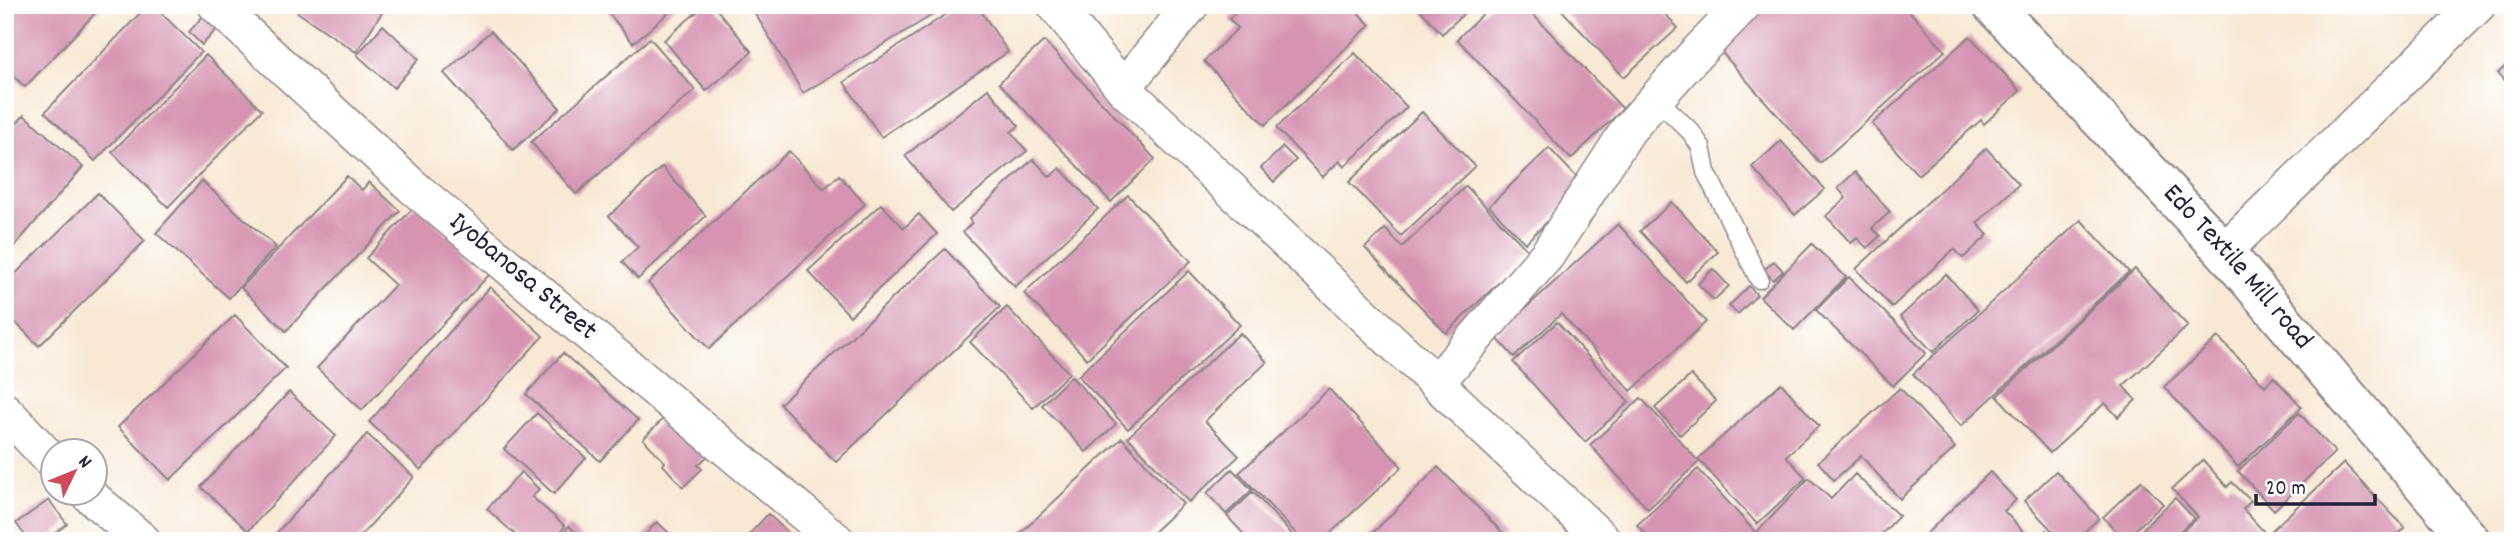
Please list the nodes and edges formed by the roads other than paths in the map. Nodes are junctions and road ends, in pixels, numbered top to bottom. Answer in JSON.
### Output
{"nodes":[{"id":1,"x":216,"y":5,"type":"edge"},
{"id":2,"x":1055,"y":5,"type":"edge"},
{"id":3,"x":1191,"y":5,"type":"edge"},
{"id":4,"x":1743,"y":5,"type":"edge"},
{"id":5,"x":1992,"y":5,"type":"edge"},
{"id":6,"x":2478,"y":5,"type":"edge"},
{"id":7,"x":1123,"y":88,"type":"junction"},
{"id":8,"x":1656,"y":98,"type":"junction"},
{"id":9,"x":2224,"y":251,"type":"junction"},
{"id":10,"x":1759,"y":279,"type":"dead end"},
{"id":11,"x":1436,"y":383,"type":"junction"},
{"id":12,"x":5,"y":411,"type":"edge"},
{"id":13,"x":38,"y":446,"type":"edge"},
{"id":14,"x":104,"y":508,"type":"edge"},
{"id":15,"x":143,"y":541,"type":"edge"},
{"id":16,"x":837,"y":541,"type":"edge"},
{"id":17,"x":1604,"y":541,"type":"edge"},
{"id":18,"x":2471,"y":541,"type":"edge"}],
"edges":[{"from":1,"to":16,"type":"street","name":"Iyobanosa Street"},
{"from":2,"to":7,"type":"street"},
{"from":3,"to":7,"type":"street"},
{"from":4,"to":8,"type":"street"},
{"from":5,"to":9,"type":"street","name":"Edo Textile Mill road"},
{"from":6,"to":9,"type":"street"},
{"from":7,"to":11,"type":"street"},
{"from":8,"to":10,"type":"lane"},
{"from":8,"to":11,"type":"street"},
{"from":9,"to":18,"type":"street","name":"Edo Textile Mill road"},
{"from":11,"to":17,"type":"street"},
{"from":12,"to":13,"type":"street"},
{"from":14,"to":15,"type":"street"}]}
